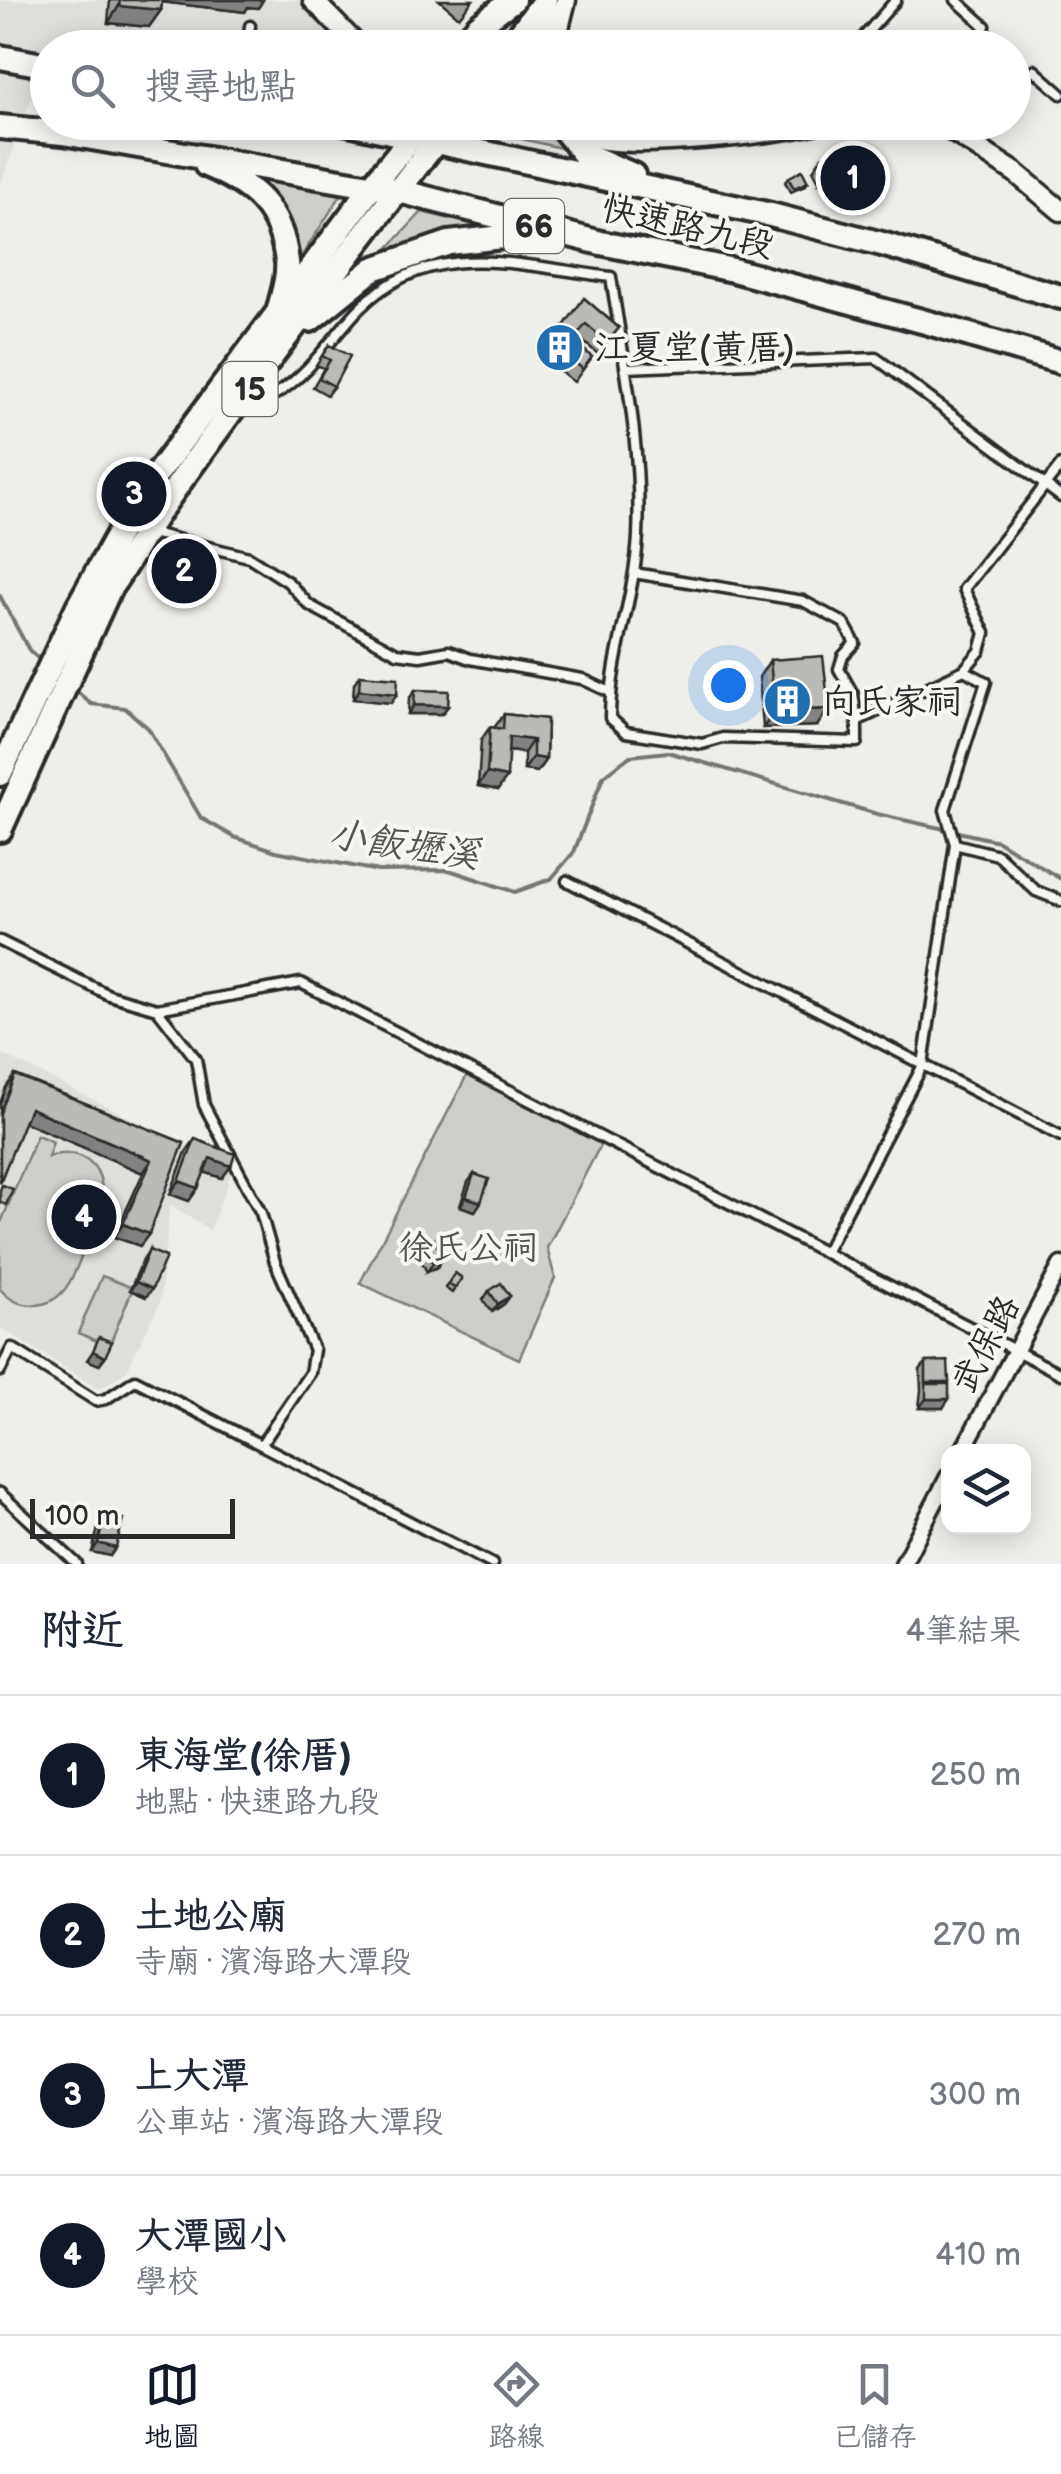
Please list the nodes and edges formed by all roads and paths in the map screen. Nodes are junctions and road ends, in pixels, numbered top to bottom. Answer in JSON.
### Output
{"nodes":[{"id":1,"x":313,"y":0,"type":"edge"},
{"id":2,"x":513,"y":0,"type":"edge"},
{"id":3,"x":546,"y":0,"type":"edge"},
{"id":4,"x":566,"y":0,"type":"edge"},
{"id":5,"x":896,"y":0,"type":"edge"},
{"id":6,"x":956,"y":0,"type":"edge"},
{"id":7,"x":250,"y":26,"type":"dead end"},
{"id":8,"x":249,"y":30,"type":"edge"},
{"id":9,"x":342,"y":30,"type":"edge"},
{"id":10,"x":475,"y":30,"type":"edge"},
{"id":11,"x":492,"y":30,"type":"edge"},
{"id":12,"x":522,"y":30,"type":"edge"},
{"id":13,"x":540,"y":30,"type":"edge"},
{"id":14,"x":558,"y":30,"type":"edge"},
{"id":15,"x":870,"y":30,"type":"edge"},
{"id":16,"x":983,"y":30,"type":"edge"},
{"id":17,"x":0,"y":58,"type":"edge"},
{"id":18,"x":30,"y":63,"type":"edge"},
{"id":19,"x":1034,"y":70,"type":"dead end"},
{"id":20,"x":1061,"y":94,"type":"edge"},
{"id":21,"x":0,"y":127,"type":"edge"},
{"id":22,"x":30,"y":130,"type":"edge"},
{"id":23,"x":108,"y":140,"type":"edge"},
{"id":24,"x":416,"y":140,"type":"edge"},
{"id":25,"x":421,"y":140,"type":"edge"},
{"id":26,"x":468,"y":140,"type":"edge"},
{"id":27,"x":573,"y":140,"type":"edge"},
{"id":28,"x":966,"y":140,"type":"edge"},
{"id":29,"x":176,"y":151,"type":"junction"},
{"id":30,"x":373,"y":186,"type":"junction"},
{"id":31,"x":398,"y":191,"type":"junction"},
{"id":32,"x":678,"y":195,"type":"junction"},
{"id":33,"x":1061,"y":211,"type":"edge"},
{"id":34,"x":601,"y":244,"type":"junction"},
{"id":35,"x":1061,"y":298,"type":"edge"},
{"id":36,"x":282,"y":327,"type":"junction"},
{"id":37,"x":1061,"y":362,"type":"edge"},
{"id":38,"x":624,"y":368,"type":"junction"},
{"id":39,"x":235,"y":410,"type":"junction"},
{"id":40,"x":1061,"y":465,"type":"edge"},
{"id":41,"x":1046,"y":485,"type":"junction"},
{"id":42,"x":1061,"y":498,"type":"edge"},
{"id":43,"x":126,"y":521,"type":"junction"},
{"id":44,"x":147,"y":532,"type":"junction"},
{"id":45,"x":634,"y":573,"type":"junction"},
{"id":46,"x":62,"y":664,"type":"junction"},
{"id":47,"x":964,"y":670,"type":"junction"},
{"id":48,"x":610,"y":692,"type":"junction"},
{"id":49,"x":857,"y":721,"type":"junction"},
{"id":50,"x":6,"y":772,"type":"edge"},
{"id":51,"x":0,"y":830,"type":"edge"},
{"id":52,"x":955,"y":844,"type":"junction"},
{"id":53,"x":568,"y":881,"type":"dead end"},
{"id":54,"x":1061,"y":900,"type":"edge"},
{"id":55,"x":0,"y":941,"type":"edge"},
{"id":56,"x":156,"y":1009,"type":"junction"},
{"id":57,"x":923,"y":1065,"type":"junction"},
{"id":58,"x":1061,"y":1136,"type":"edge"},
{"id":59,"x":826,"y":1251,"type":"junction"},
{"id":60,"x":1061,"y":1265,"type":"edge"},
{"id":61,"x":1016,"y":1349,"type":"junction"},
{"id":62,"x":0,"y":1371,"type":"edge"},
{"id":63,"x":1061,"y":1374,"type":"edge"},
{"id":64,"x":261,"y":1444,"type":"junction"},
{"id":65,"x":966,"y":1444,"type":"edge"},
{"id":66,"x":941,"y":1491,"type":"edge"},
{"id":67,"x":0,"y":1493,"type":"edge"},
{"id":68,"x":77,"y":1564,"type":"edge"},
{"id":69,"x":492,"y":1564,"type":"edge"},
{"id":70,"x":903,"y":1564,"type":"edge"}],
"edges":[{"from":1,"to":9,"type":"street"},
{"from":2,"to":10,"type":"main road"},
{"from":2,"to":11,"type":"main road"},
{"from":3,"to":12,"type":"main road"},
{"from":3,"to":13,"type":"main road"},
{"from":4,"to":14,"type":"street"},
{"from":5,"to":15,"type":"lane"},
{"from":6,"to":16,"type":"lane"},
{"from":7,"to":8,"type":"lane"},
{"from":17,"to":18,"type":"main road"},
{"from":19,"to":20,"type":"lane"},
{"from":21,"to":22,"type":"main road","name":"快速路九段","number":"66"},
{"from":23,"to":29,"type":"main road","name":"快速路九段","number":"66"},
{"from":24,"to":30,"type":"main road","number":"15"},
{"from":25,"to":31,"type":"main road","number":"15"},
{"from":26,"to":32,"type":"main road","name":"快速路九段","number":"66"},
{"from":27,"to":32,"type":"main road"},
{"from":28,"to":33,"type":"street"},
{"from":29,"to":30,"type":"main road","name":"快速路九段","number":"66"},
{"from":29,"to":36,"type":"main road"},
{"from":30,"to":31,"type":"main road","name":"快速路九段","number":"66"},
{"from":30,"to":36,"type":"main road","number":"15"},
{"from":31,"to":34,"type":"main road","name":"快速路九段","number":"66"},
{"from":31,"to":36,"type":"main road","number":"15"},
{"from":32,"to":35,"type":"main road","name":"快速路九段","number":"66"},
{"from":34,"to":36,"type":"main road"},
{"from":34,"to":37,"type":"main road","name":"快速路九段","number":"66"},
{"from":36,"to":39,"type":"main road","number":"15"},
{"from":36,"to":43,"type":"main road","number":"15"},
{"from":38,"to":39,"type":"lane"},
{"from":38,"to":41,"type":"lane"},
{"from":38,"to":45,"type":"lane"},
{"from":39,"to":44,"type":"main road","number":"15"},
{"from":40,"to":41,"type":"lane"},
{"from":41,"to":42,"type":"lane"},
{"from":41,"to":47,"type":"lane"},
{"from":43,"to":44,"type":"lane"},
{"from":43,"to":46,"type":"main road","number":"15"},
{"from":44,"to":46,"type":"main road","number":"15"},
{"from":44,"to":48,"type":"lane"},
{"from":45,"to":48,"type":"lane"},
{"from":45,"to":49,"type":"lane"},
{"from":46,"to":50,"type":"main road","number":"15"},
{"from":47,"to":49,"type":"lane"},
{"from":47,"to":52,"type":"lane"},
{"from":48,"to":49,"type":"lane"},
{"from":50,"to":51,"type":"main road","number":"15"},
{"from":52,"to":54,"type":"lane"},
{"from":52,"to":57,"type":"lane"},
{"from":53,"to":57,"type":"lane"},
{"from":55,"to":56,"type":"lane"},
{"from":56,"to":59,"type":"lane"},
{"from":56,"to":64,"type":"lane"},
{"from":57,"to":58,"type":"lane"},
{"from":57,"to":59,"type":"lane"},
{"from":59,"to":61,"type":"lane"},
{"from":60,"to":61,"type":"street","name":"武保路"},
{"from":61,"to":63,"type":"lane"},
{"from":61,"to":65,"type":"street","name":"武保路"},
{"from":62,"to":64,"type":"lane"},
{"from":64,"to":69,"type":"lane"},
{"from":66,"to":70,"type":"street"},
{"from":67,"to":68,"type":"lane"}]}
